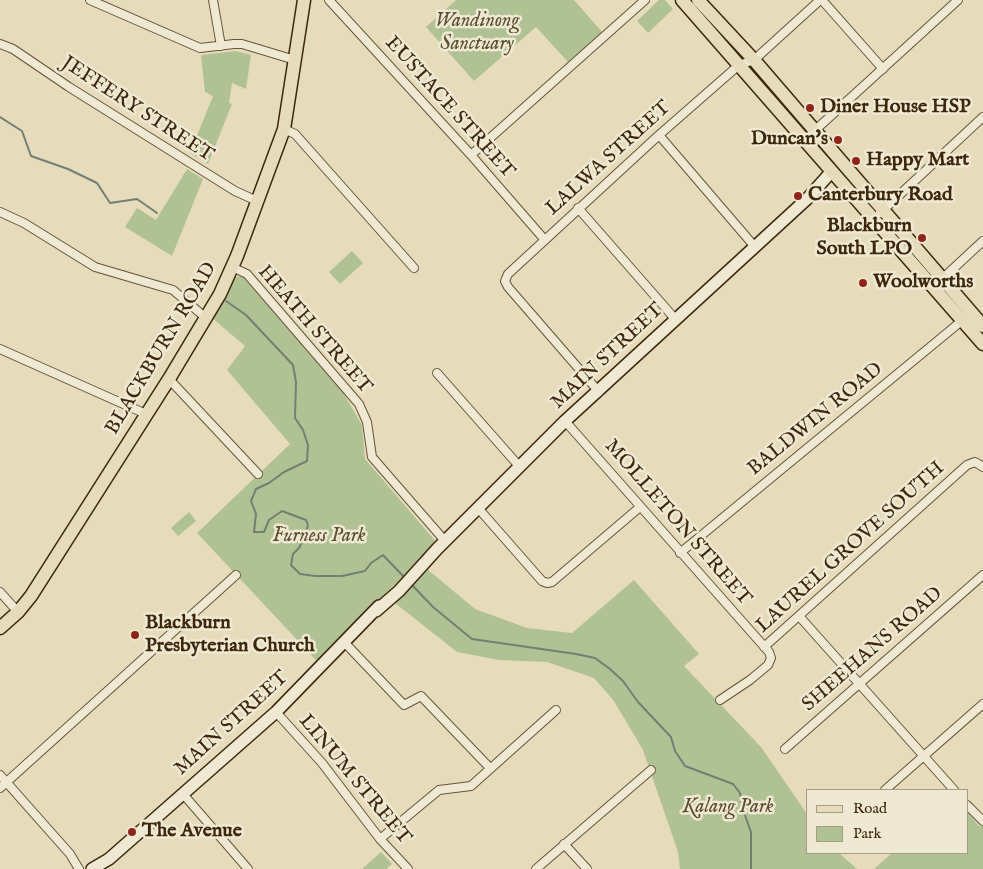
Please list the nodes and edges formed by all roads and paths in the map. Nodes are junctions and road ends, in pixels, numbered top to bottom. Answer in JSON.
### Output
{"nodes":[{"id":1,"x":90,"y":0,"type":"edge"},
{"id":2,"x":213,"y":0,"type":"edge"},
{"id":3,"x":304,"y":0,"type":"edge"},
{"id":4,"x":329,"y":0,"type":"edge"},
{"id":5,"x":645,"y":0,"type":"edge"},
{"id":6,"x":682,"y":0,"type":"edge"},
{"id":7,"x":698,"y":0,"type":"edge"},
{"id":8,"x":821,"y":0,"type":"edge"},
{"id":9,"x":958,"y":0,"type":"edge"},
{"id":10,"x":0,"y":44,"type":"edge"},
{"id":11,"x":220,"y":46,"type":"junction"},
{"id":12,"x":294,"y":60,"type":"junction"},
{"id":13,"x":754,"y":60,"type":"junction"},
{"id":14,"x":740,"y":64,"type":"junction"},
{"id":15,"x":883,"y":69,"type":"junction"},
{"id":16,"x":983,"y":117,"type":"edge"},
{"id":17,"x":284,"y":129,"type":"junction"},
{"id":18,"x":659,"y":135,"type":"junction"},
{"id":19,"x":810,"y":136,"type":"junction"},
{"id":20,"x":471,"y":155,"type":"junction"},
{"id":21,"x":838,"y":171,"type":"junction"},
{"id":22,"x":257,"y":201,"type":"junction"},
{"id":23,"x":578,"y":208,"type":"junction"},
{"id":24,"x":0,"y":212,"type":"edge"},
{"id":25,"x":879,"y":215,"type":"junction"},
{"id":26,"x":544,"y":239,"type":"junction"},
{"id":27,"x":983,"y":241,"type":"edge"},
{"id":28,"x":755,"y":247,"type":"junction"},
{"id":29,"x":232,"y":268,"type":"junction"},
{"id":30,"x":414,"y":268,"type":"dead end"},
{"id":31,"x":942,"y":279,"type":"junction"},
{"id":32,"x":967,"y":316,"type":"junction"},
{"id":33,"x":206,"y":318,"type":"junction"},
{"id":34,"x":676,"y":320,"type":"junction"},
{"id":35,"x":983,"y":326,"type":"edge"},
{"id":36,"x":983,"y":344,"type":"edge"},
{"id":37,"x":0,"y":349,"type":"edge"},
{"id":38,"x":437,"y":373,"type":"dead end"},
{"id":39,"x":169,"y":380,"type":"junction"},
{"id":40,"x":599,"y":392,"type":"junction"},
{"id":41,"x":146,"y":414,"type":"junction"},
{"id":42,"x":565,"y":421,"type":"junction"},
{"id":43,"x":519,"y":466,"type":"junction"},
{"id":44,"x":983,"y":467,"type":"edge"},
{"id":45,"x":258,"y":474,"type":"dead end"},
{"id":46,"x":640,"y":507,"type":"junction"},
{"id":47,"x":478,"y":508,"type":"junction"},
{"id":48,"x":441,"y":545,"type":"junction"},
{"id":49,"x":680,"y":553,"type":"junction"},
{"id":50,"x":236,"y":575,"type":"dead end"},
{"id":51,"x":983,"y":575,"type":"edge"},
{"id":52,"x":0,"y":592,"type":"edge"},
{"id":53,"x":18,"y":612,"type":"junction"},
{"id":54,"x":799,"y":616,"type":"junction"},
{"id":55,"x":0,"y":628,"type":"edge"},
{"id":56,"x":344,"y":643,"type":"junction"},
{"id":57,"x":764,"y":647,"type":"junction"},
{"id":58,"x":859,"y":684,"type":"junction"},
{"id":59,"x":720,"y":700,"type":"dead end"},
{"id":60,"x":983,"y":704,"type":"edge"},
{"id":61,"x":556,"y":710,"type":"dead end"},
{"id":62,"x":276,"y":712,"type":"junction"},
{"id":63,"x":785,"y":749,"type":"dead end"},
{"id":64,"x":924,"y":756,"type":"junction"},
{"id":65,"x":490,"y":768,"type":"junction"},
{"id":66,"x":651,"y":770,"type":"dead end"},
{"id":67,"x":0,"y":774,"type":"edge"},
{"id":68,"x":7,"y":782,"type":"junction"},
{"id":69,"x":0,"y":788,"type":"edge"},
{"id":70,"x":886,"y":789,"type":"edge"},
{"id":71,"x":953,"y":789,"type":"edge"},
{"id":72,"x":182,"y":794,"type":"junction"},
{"id":73,"x":968,"y":806,"type":"edge"},
{"id":74,"x":983,"y":821,"type":"edge"},
{"id":75,"x":380,"y":839,"type":"junction"},
{"id":76,"x":564,"y":844,"type":"junction"},
{"id":77,"x":70,"y":854,"type":"junction"},
{"id":78,"x":109,"y":859,"type":"junction"},
{"id":79,"x":79,"y":869,"type":"edge"},
{"id":80,"x":91,"y":869,"type":"edge"},
{"id":81,"x":101,"y":869,"type":"edge"},
{"id":82,"x":248,"y":869,"type":"edge"},
{"id":83,"x":408,"y":869,"type":"edge"},
{"id":84,"x":536,"y":869,"type":"edge"},
{"id":85,"x":586,"y":869,"type":"edge"}],
"edges":[{"from":1,"to":11,"type":"street"},
{"from":2,"to":11,"type":"street"},
{"from":3,"to":12,"type":"main road","name":"BLACKBURN ROAD"},
{"from":4,"to":20,"type":"street","name":"EUSTACE STREET"},
{"from":5,"to":20,"type":"street"},
{"from":6,"to":14,"type":"main road"},
{"from":7,"to":13,"type":"main road"},
{"from":8,"to":13,"type":"street"},
{"from":8,"to":15,"type":"street"},
{"from":9,"to":15,"type":"street"},
{"from":10,"to":22,"type":"street","name":"JEFFERY STREET"},
{"from":11,"to":12,"type":"street"},
{"from":12,"to":17,"type":"main road","name":"BLACKBURN ROAD"},
{"from":13,"to":14,"type":"street"},
{"from":13,"to":19,"type":"main road"},
{"from":14,"to":18,"type":"street","name":"LALWA STREET"},
{"from":14,"to":19,"type":"main road"},
{"from":15,"to":19,"type":"street"},
{"from":16,"to":25,"type":"street"},
{"from":17,"to":22,"type":"main road","name":"BLACKBURN ROAD"},
{"from":17,"to":30,"type":"street"},
{"from":18,"to":23,"type":"street","name":"LALWA STREET"},
{"from":18,"to":28,"type":"street"},
{"from":19,"to":21,"type":"main road"},
{"from":20,"to":26,"type":"street","name":"EUSTACE STREET"},
{"from":21,"to":25,"type":"main road"},
{"from":21,"to":28,"type":"street","name":"MAIN STREET"},
{"from":22,"to":29,"type":"main road","name":"BLACKBURN ROAD"},
{"from":23,"to":26,"type":"street","name":"LALWA STREET"},
{"from":23,"to":34,"type":"street"},
{"from":24,"to":33,"type":"street"},
{"from":25,"to":31,"type":"main road"},
{"from":25,"to":32,"type":"main road"},
{"from":26,"to":40,"type":"street","name":"LALWA STREET"},
{"from":27,"to":31,"type":"street"},
{"from":28,"to":34,"type":"street","name":"MAIN STREET"},
{"from":29,"to":33,"type":"main road","name":"BLACKBURN ROAD"},
{"from":29,"to":48,"type":"street","name":"HEATH STREET"},
{"from":31,"to":32,"type":"main road"},
{"from":32,"to":35,"type":"main road"},
{"from":32,"to":36,"type":"main road"},
{"from":32,"to":49,"type":"street","name":"BALDWIN ROAD"},
{"from":33,"to":39,"type":"main road","name":"BLACKBURN ROAD"},
{"from":34,"to":40,"type":"street","name":"MAIN STREET"},
{"from":37,"to":41,"type":"street"},
{"from":38,"to":43,"type":"street"},
{"from":39,"to":41,"type":"main road","name":"BLACKBURN ROAD"},
{"from":39,"to":45,"type":"street"},
{"from":40,"to":42,"type":"street","name":"MAIN STREET"},
{"from":41,"to":53,"type":"main road","name":"BLACKBURN ROAD"},
{"from":42,"to":43,"type":"street","name":"MAIN STREET"},
{"from":42,"to":46,"type":"street","name":"MOLLETON STREET"},
{"from":43,"to":47,"type":"street","name":"MAIN STREET"},
{"from":44,"to":54,"type":"street","name":"LAUREL GROVE SOUTH"},
{"from":46,"to":47,"type":"street"},
{"from":46,"to":49,"type":"street","name":"MOLLETON STREET"},
{"from":47,"to":48,"type":"street","name":"MAIN STREET"},
{"from":48,"to":56,"type":"street","name":"MAIN STREET"},
{"from":49,"to":57,"type":"street","name":"MOLLETON STREET"},
{"from":50,"to":68,"type":"street"},
{"from":51,"to":58,"type":"street","name":"SHEEHANS ROAD"},
{"from":52,"to":53,"type":"street"},
{"from":53,"to":55,"type":"main road","name":"BLACKBURN ROAD"},
{"from":54,"to":57,"type":"street","name":"LAUREL GROVE SOUTH"},
{"from":54,"to":58,"type":"street"},
{"from":56,"to":62,"type":"street","name":"MAIN STREET"},
{"from":56,"to":65,"type":"street"},
{"from":57,"to":59,"type":"street","name":"LAUREL GROVE SOUTH"},
{"from":58,"to":63,"type":"street","name":"SHEEHANS ROAD"},
{"from":58,"to":64,"type":"street"},
{"from":60,"to":64,"type":"street"},
{"from":61,"to":65,"type":"street"},
{"from":62,"to":72,"type":"street","name":"MAIN STREET"},
{"from":62,"to":75,"type":"street","name":"LINUM STREET"},
{"from":64,"to":70,"type":"street"},
{"from":64,"to":71,"type":"street"},
{"from":65,"to":75,"type":"street"},
{"from":66,"to":76,"type":"street"},
{"from":67,"to":68,"type":"street"},
{"from":68,"to":69,"type":"street"},
{"from":68,"to":77,"type":"street"},
{"from":72,"to":78,"type":"street","name":"MAIN STREET"},
{"from":72,"to":82,"type":"street"},
{"from":73,"to":74,"type":"street"},
{"from":75,"to":83,"type":"street","name":"LINUM STREET"},
{"from":76,"to":84,"type":"street"},
{"from":76,"to":85,"type":"street"},
{"from":77,"to":79,"type":"street"},
{"from":77,"to":80,"type":"street"},
{"from":78,"to":80,"type":"street","name":"MAIN STREET"},
{"from":78,"to":81,"type":"street","name":"MAIN STREET"}]}
